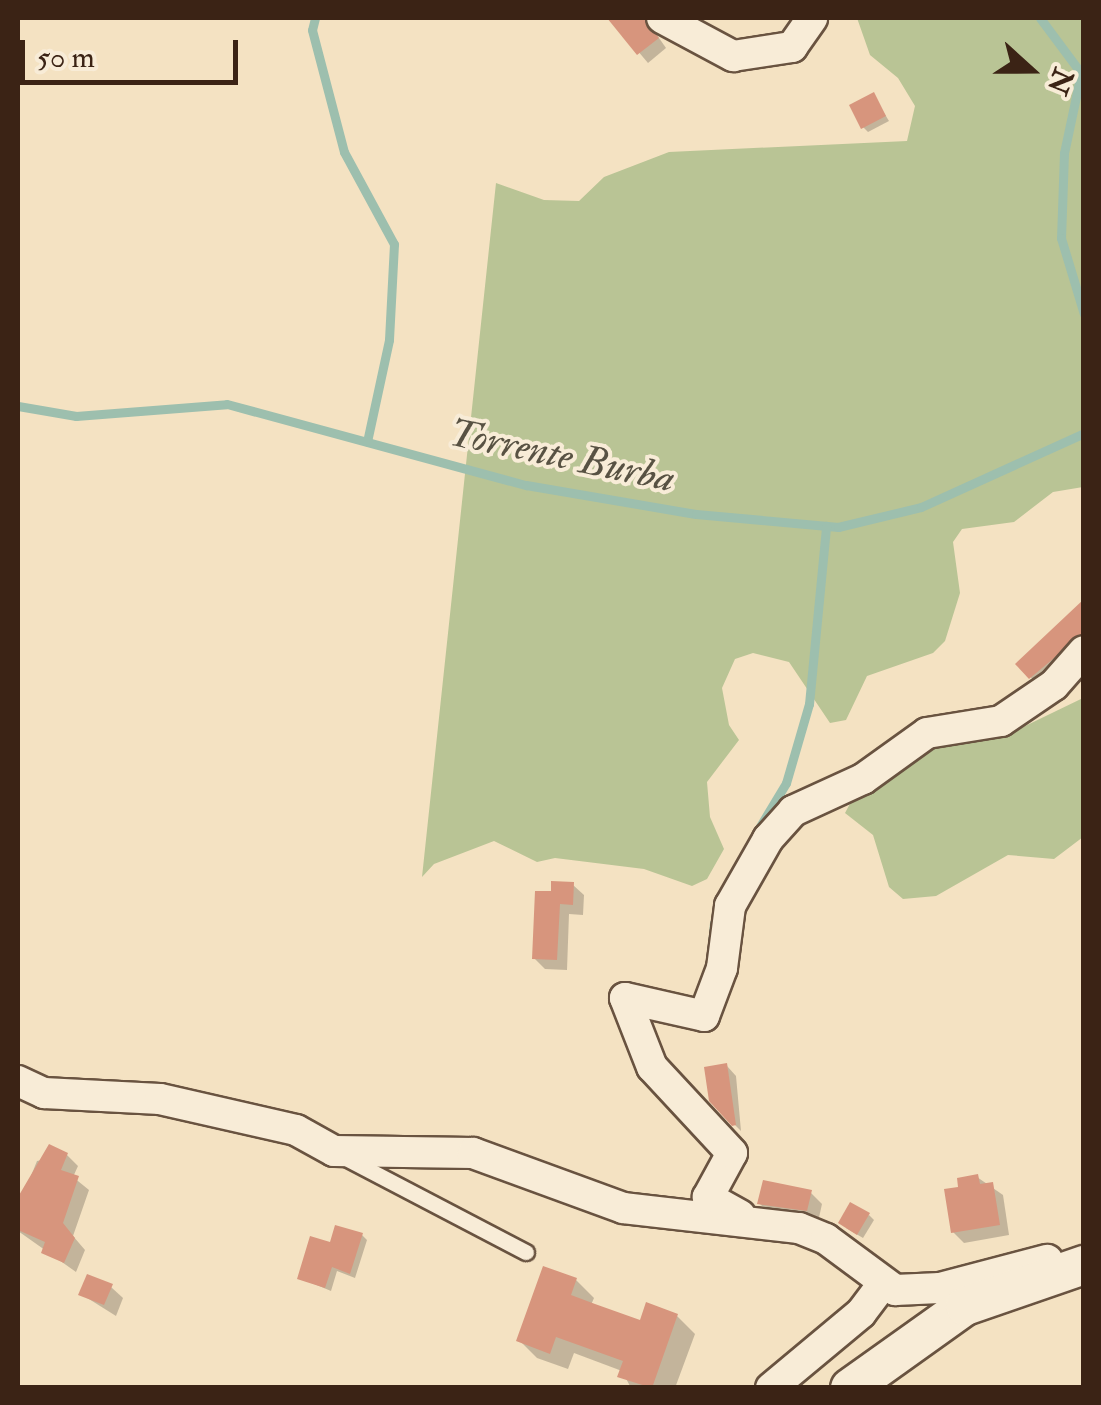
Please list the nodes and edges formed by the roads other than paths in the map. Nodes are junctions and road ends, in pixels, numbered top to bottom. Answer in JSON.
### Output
{"nodes":[{"id":1,"x":662,"y":18,"type":"edge"},
{"id":2,"x":812,"y":18,"type":"edge"},
{"id":3,"x":1084,"y":651,"type":"edge"},
{"id":4,"x":18,"y":1081,"type":"edge"},
{"id":5,"x":334,"y":1151,"type":"junction"},
{"id":6,"x":750,"y":1222,"type":"junction"},
{"id":7,"x":1084,"y":1248,"type":"edge"},
{"id":8,"x":526,"y":1252,"type":"dead end"},
{"id":9,"x":1084,"y":1265,"type":"edge"},
{"id":10,"x":883,"y":1284,"type":"junction"},
{"id":11,"x":771,"y":1388,"type":"edge"},
{"id":12,"x":850,"y":1388,"type":"edge"}],
"edges":[{"from":1,"to":2,"type":"street"},
{"from":3,"to":6,"type":"street"},
{"from":4,"to":5,"type":"street"},
{"from":5,"to":6,"type":"street"},
{"from":5,"to":8,"type":"lane"},
{"from":6,"to":10,"type":"street"},
{"from":7,"to":10,"type":"street"},
{"from":9,"to":12,"type":"street"},
{"from":10,"to":11,"type":"street"}]}
